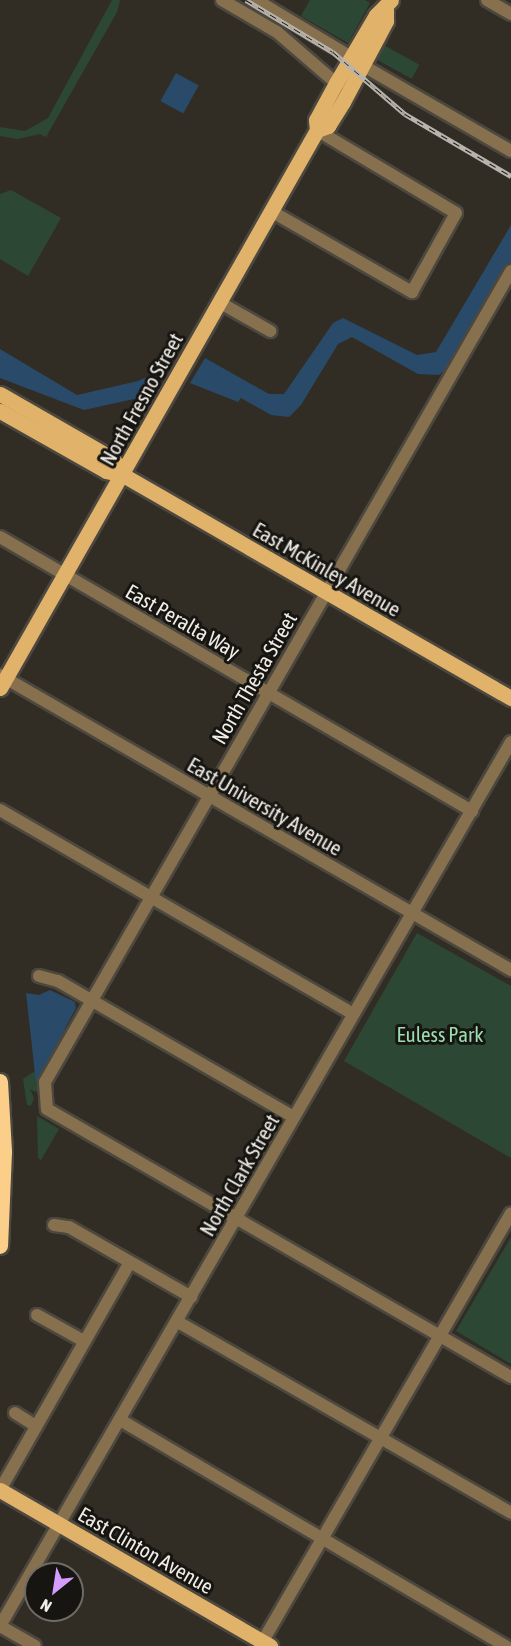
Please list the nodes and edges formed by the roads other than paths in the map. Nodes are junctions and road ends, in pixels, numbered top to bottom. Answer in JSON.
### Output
{"nodes":[{"id":1,"x":222,"y":0,"type":"edge"},
{"id":2,"x":256,"y":0,"type":"edge"},
{"id":3,"x":487,"y":0,"type":"edge"},
{"id":4,"x":388,"y":4,"type":"edge"},
{"id":5,"x":511,"y":14,"type":"edge"},
{"id":6,"x":356,"y":61,"type":"junction"},
{"id":7,"x":336,"y":83,"type":"junction"},
{"id":8,"x":322,"y":128,"type":"junction"},
{"id":9,"x":511,"y":151,"type":"edge"},
{"id":10,"x":271,"y":211,"type":"junction"},
{"id":11,"x":511,"y":271,"type":"edge"},
{"id":12,"x":219,"y":302,"type":"junction"},
{"id":13,"x":270,"y":331,"type":"dead end"},
{"id":14,"x":0,"y":394,"type":"edge"},
{"id":15,"x":0,"y":411,"type":"edge"},
{"id":16,"x":123,"y":475,"type":"junction"},
{"id":17,"x":0,"y":537,"type":"edge"},
{"id":18,"x":64,"y":574,"type":"junction"},
{"id":19,"x":326,"y":592,"type":"junction"},
{"id":20,"x":2,"y":680,"type":"edge"},
{"id":21,"x":267,"y":693,"type":"junction"},
{"id":22,"x":511,"y":698,"type":"edge"},
{"id":23,"x":511,"y":742,"type":"edge"},
{"id":24,"x":208,"y":796,"type":"junction"},
{"id":25,"x":0,"y":810,"type":"edge"},
{"id":26,"x":472,"y":811,"type":"junction"},
{"id":27,"x":149,"y":897,"type":"junction"},
{"id":28,"x":412,"y":913,"type":"junction"},
{"id":29,"x":511,"y":970,"type":"edge"},
{"id":30,"x":39,"y":976,"type":"dead end"},
{"id":31,"x":91,"y":999,"type":"junction"},
{"id":32,"x":353,"y":1014,"type":"junction"},
{"id":33,"x":0,"y":1082,"type":"edge"},
{"id":34,"x":294,"y":1117,"type":"junction"},
{"id":35,"x":511,"y":1214,"type":"edge"},
{"id":36,"x":236,"y":1219,"type":"junction"},
{"id":37,"x":54,"y":1225,"type":"dead end"},
{"id":38,"x":0,"y":1246,"type":"edge"},
{"id":39,"x":130,"y":1262,"type":"junction"},
{"id":40,"x":191,"y":1297,"type":"junction"},
{"id":41,"x":37,"y":1316,"type":"dead end"},
{"id":42,"x":178,"y":1322,"type":"junction"},
{"id":43,"x":439,"y":1335,"type":"junction"},
{"id":44,"x":84,"y":1341,"type":"junction"},
{"id":45,"x":511,"y":1377,"type":"edge"},
{"id":46,"x":15,"y":1413,"type":"dead end"},
{"id":47,"x":122,"y":1421,"type":"junction"},
{"id":48,"x":36,"y":1426,"type":"junction"},
{"id":49,"x":380,"y":1438,"type":"junction"},
{"id":50,"x":0,"y":1490,"type":"edge"},
{"id":51,"x":511,"y":1513,"type":"edge"},
{"id":52,"x":61,"y":1525,"type":"junction"},
{"id":53,"x":323,"y":1539,"type":"junction"},
{"id":54,"x":0,"y":1626,"type":"edge"},
{"id":55,"x":264,"y":1645,"type":"edge"},
{"id":56,"x":35,"y":1646,"type":"edge"},
{"id":57,"x":506,"y":1646,"type":"edge"}],
"edges":[{"from":1,"to":7,"type":"street"},
{"from":2,"to":6,"type":"street"},
{"from":3,"to":5,"type":"street"},
{"from":4,"to":6,"type":"main road","name":"North Fresno Street"},
{"from":6,"to":7,"type":"main road","name":"North Fresno Street"},
{"from":6,"to":8,"type":"main road"},
{"from":6,"to":9,"type":"street"},
{"from":7,"to":8,"type":"main road","name":"North Fresno Street"},
{"from":8,"to":10,"type":"main road","name":"North Fresno Street"},
{"from":8,"to":10,"type":"street"},
{"from":10,"to":12,"type":"main road","name":"North Fresno Street"},
{"from":11,"to":19,"type":"street","name":"North Thesta Street"},
{"from":12,"to":13,"type":"street"},
{"from":12,"to":16,"type":"main road","name":"North Fresno Street"},
{"from":14,"to":16,"type":"main road","name":"East McKinley Avenue"},
{"from":15,"to":16,"type":"main road","name":"East McKinley Avenue"},
{"from":16,"to":18,"type":"main road","name":"North Fresno Street"},
{"from":16,"to":19,"type":"main road","name":"East McKinley Avenue"},
{"from":17,"to":18,"type":"street","name":"East Peralta Way"},
{"from":18,"to":20,"type":"main road","name":"North Fresno Street"},
{"from":18,"to":21,"type":"street","name":"East Peralta Way"},
{"from":19,"to":21,"type":"street","name":"North Thesta Street"},
{"from":19,"to":22,"type":"main road","name":"East McKinley Avenue"},
{"from":20,"to":24,"type":"street","name":"East University Avenue"},
{"from":21,"to":24,"type":"street","name":"North Thesta Street"},
{"from":21,"to":26,"type":"street","name":"East Peralta Way"},
{"from":23,"to":26,"type":"street","name":"North Clark Street"},
{"from":24,"to":27,"type":"street","name":"North Thesta Street"},
{"from":24,"to":28,"type":"street","name":"East University Avenue"},
{"from":25,"to":27,"type":"street"},
{"from":26,"to":28,"type":"street","name":"North Clark Street"},
{"from":27,"to":31,"type":"street","name":"North Thesta Street"},
{"from":27,"to":32,"type":"street"},
{"from":28,"to":29,"type":"street","name":"East University Avenue"},
{"from":28,"to":32,"type":"street","name":"North Clark Street"},
{"from":30,"to":31,"type":"street"},
{"from":31,"to":34,"type":"street"},
{"from":31,"to":36,"type":"street","name":"North Thesta Street"},
{"from":32,"to":34,"type":"street","name":"North Clark Street"},
{"from":33,"to":38,"type":"highway"},
{"from":34,"to":36,"type":"street","name":"North Clark Street"},
{"from":35,"to":43,"type":"street"},
{"from":36,"to":40,"type":"street","name":"North Clark Street"},
{"from":36,"to":43,"type":"street"},
{"from":37,"to":39,"type":"street"},
{"from":39,"to":40,"type":"street"},
{"from":39,"to":44,"type":"street"},
{"from":40,"to":42,"type":"street","name":"North Clark Street"},
{"from":41,"to":44,"type":"street"},
{"from":42,"to":47,"type":"street","name":"North Clark Street"},
{"from":42,"to":49,"type":"street"},
{"from":43,"to":45,"type":"street"},
{"from":43,"to":49,"type":"street"},
{"from":44,"to":48,"type":"street"},
{"from":46,"to":48,"type":"street"},
{"from":47,"to":52,"type":"street","name":"North Clark Street"},
{"from":47,"to":53,"type":"street"},
{"from":48,"to":50,"type":"street"},
{"from":49,"to":51,"type":"street"},
{"from":49,"to":53,"type":"street"},
{"from":50,"to":52,"type":"main road","name":"East Clinton Avenue"},
{"from":52,"to":54,"type":"street","name":"North Clark Street"},
{"from":52,"to":55,"type":"main road","name":"East Clinton Avenue"},
{"from":53,"to":55,"type":"street"},
{"from":53,"to":57,"type":"street"},
{"from":54,"to":56,"type":"street"}]}
